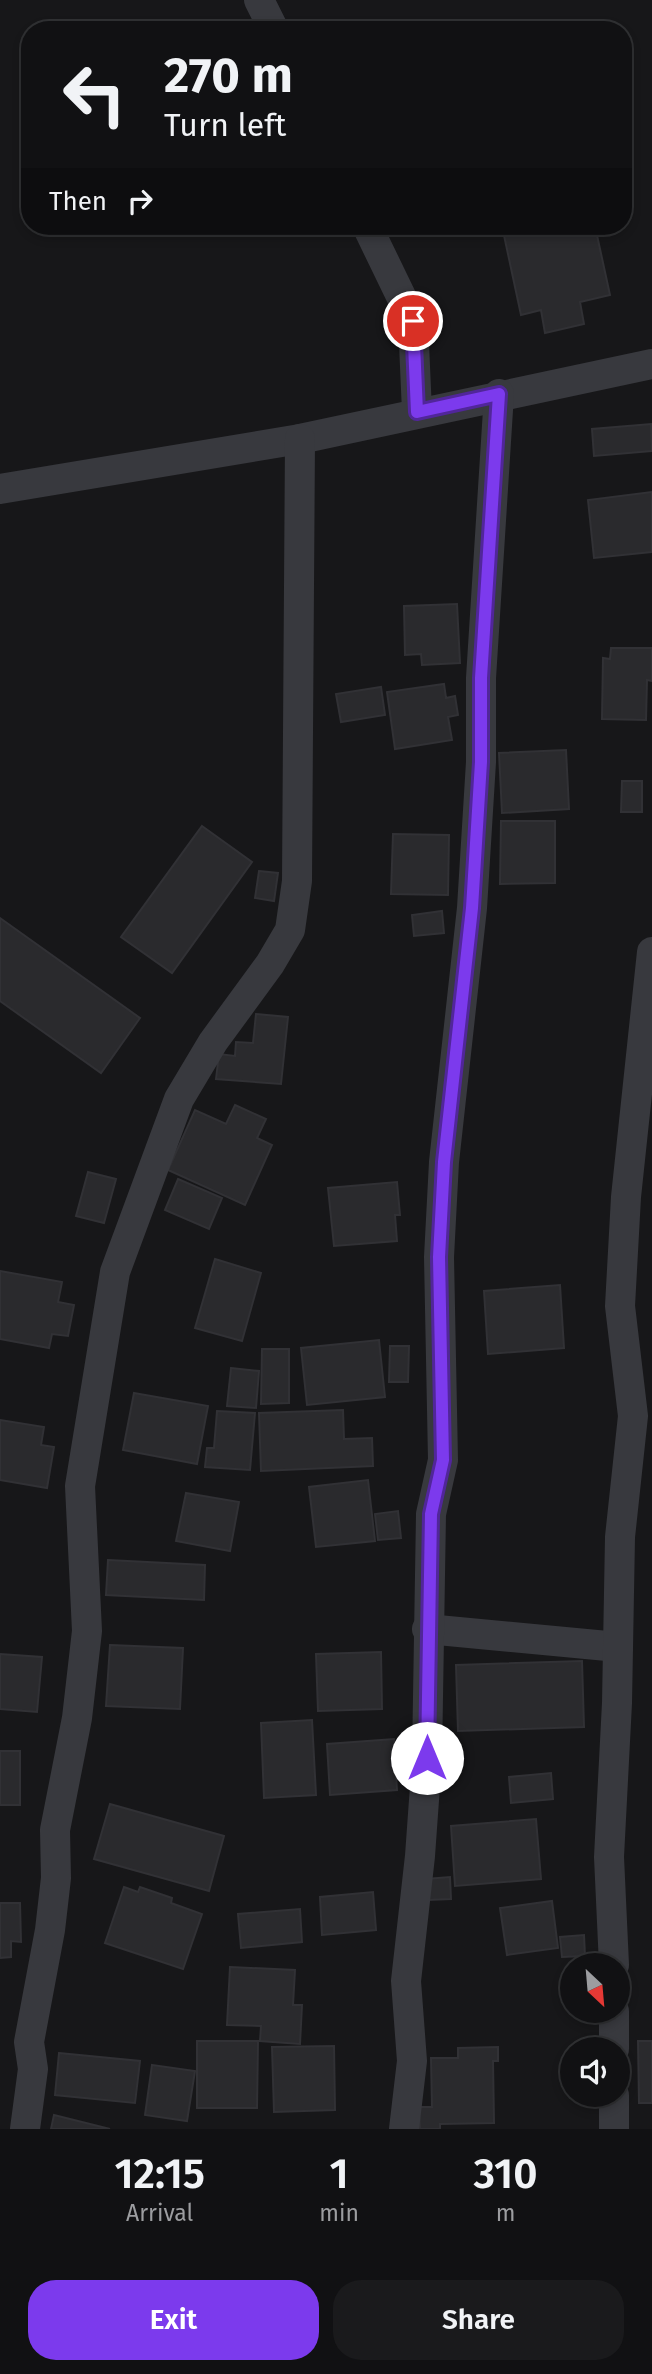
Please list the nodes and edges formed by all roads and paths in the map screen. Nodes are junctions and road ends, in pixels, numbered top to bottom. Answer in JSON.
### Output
{"nodes":[{"id":1,"x":259,"y":0,"type":"edge"},
{"id":2,"x":270,"y":21,"type":"edge"},
{"id":3,"x":371,"y":235,"type":"edge"},
{"id":4,"x":652,"y":364,"type":"edge"},
{"id":5,"x":499,"y":394,"type":"junction"},
{"id":6,"x":417,"y":412,"type":"junction"},
{"id":7,"x":300,"y":439,"type":"junction"},
{"id":8,"x":0,"y":489,"type":"edge"},
{"id":9,"x":652,"y":952,"type":"edge"},
{"id":10,"x":639,"y":1196,"type":"edge"},
{"id":11,"x":428,"y":1629,"type":"junction"},
{"id":12,"x":618,"y":1647,"type":"junction"},
{"id":13,"x":613,"y":1953,"type":"edge"},
{"id":14,"x":614,"y":2107,"type":"edge"},
{"id":15,"x":24,"y":2129,"type":"edge"},
{"id":16,"x":404,"y":2129,"type":"edge"},
{"id":17,"x":614,"y":2129,"type":"edge"}],
"edges":[{"from":1,"to":2,"type":"street"},
{"from":3,"to":6,"type":"street"},
{"from":4,"to":5,"type":"street"},
{"from":5,"to":6,"type":"street"},
{"from":5,"to":11,"type":"street"},
{"from":6,"to":7,"type":"street"},
{"from":7,"to":8,"type":"street"},
{"from":7,"to":15,"type":"street"},
{"from":9,"to":10,"type":"street"},
{"from":10,"to":12,"type":"street"},
{"from":11,"to":12,"type":"street"},
{"from":11,"to":16,"type":"street"},
{"from":12,"to":13,"type":"street"},
{"from":14,"to":17,"type":"street"}]}
